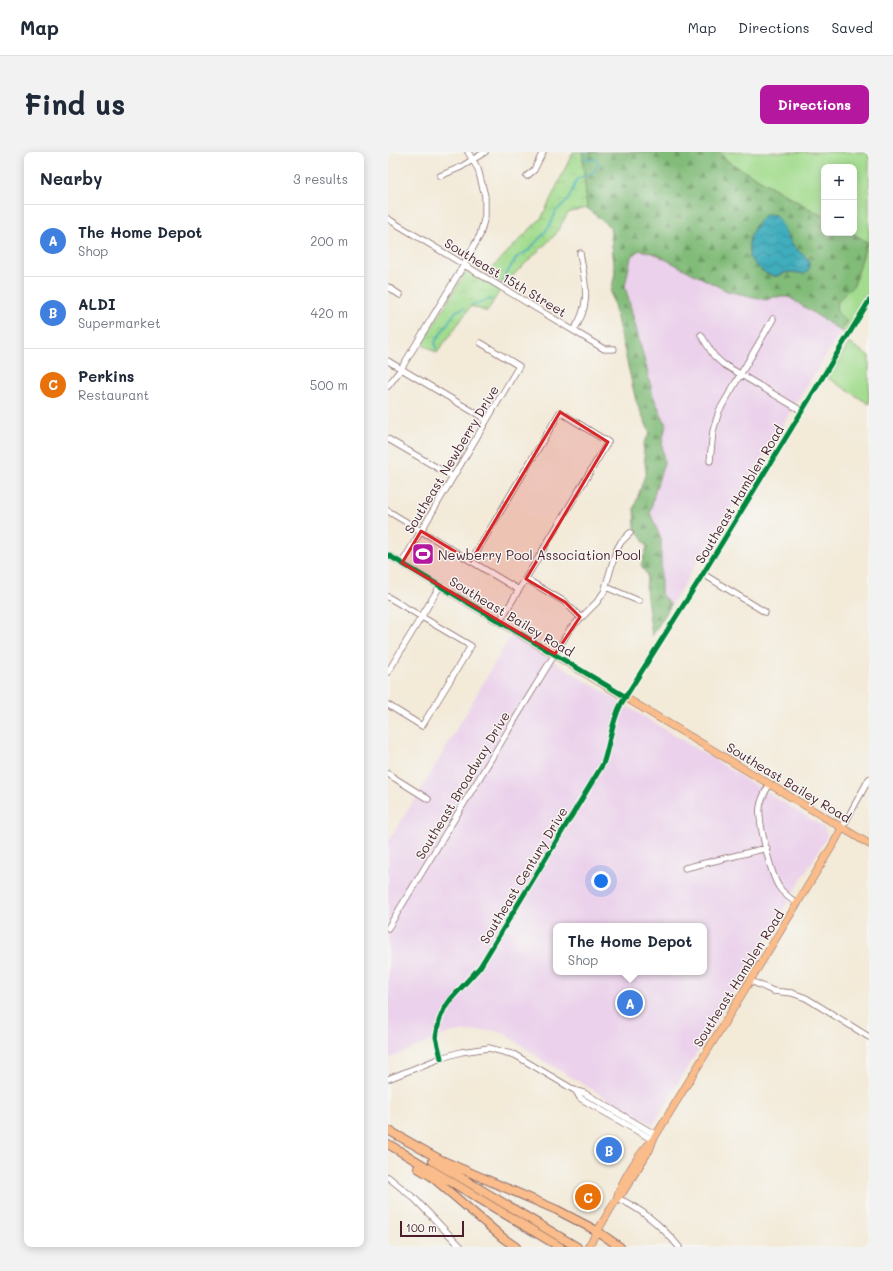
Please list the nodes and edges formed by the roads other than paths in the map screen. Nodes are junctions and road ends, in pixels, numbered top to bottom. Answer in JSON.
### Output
{"nodes":[{"id":1,"x":468,"y":152,"type":"edge"},
{"id":2,"x":485,"y":152,"type":"edge"},
{"id":3,"x":543,"y":152,"type":"edge"},
{"id":4,"x":473,"y":159,"type":"junction"},
{"id":5,"x":440,"y":176,"type":"dead end"},
{"id":6,"x":527,"y":176,"type":"dead end"},
{"id":7,"x":388,"y":219,"type":"edge"},
{"id":8,"x":580,"y":253,"type":"dead end"},
{"id":9,"x":464,"y":264,"type":"junction"},
{"id":10,"x":388,"y":287,"type":"edge"},
{"id":11,"x":400,"y":295,"type":"dead end"},
{"id":12,"x":869,"y":301,"type":"edge"},
{"id":13,"x":773,"y":319,"type":"dead end"},
{"id":14,"x":574,"y":330,"type":"junction"},
{"id":15,"x":702,"y":335,"type":"dead end"},
{"id":16,"x":480,"y":343,"type":"dead end"},
{"id":17,"x":614,"y":349,"type":"dead end"},
{"id":18,"x":388,"y":361,"type":"edge"},
{"id":19,"x":400,"y":369,"type":"junction"},
{"id":20,"x":739,"y":374,"type":"junction"},
{"id":21,"x":388,"y":386,"type":"edge"},
{"id":22,"x":802,"y":411,"type":"junction"},
{"id":23,"x":487,"y":420,"type":"junction"},
{"id":24,"x":388,"y":439,"type":"edge"},
{"id":25,"x":710,"y":461,"type":"dead end"},
{"id":26,"x":453,"y":477,"type":"junction"},
{"id":27,"x":388,"y":511,"type":"edge"},
{"id":28,"x":421,"y":531,"type":"junction"},
{"id":29,"x":630,"y":533,"type":"dead end"},
{"id":30,"x":388,"y":555,"type":"edge"},
{"id":31,"x":471,"y":561,"type":"junction"},
{"id":32,"x":402,"y":563,"type":"junction"},
{"id":33,"x":703,"y":574,"type":"junction"},
{"id":34,"x":526,"y":579,"type":"junction"},
{"id":35,"x":440,"y":586,"type":"junction"},
{"id":36,"x":606,"y":587,"type":"junction"},
{"id":37,"x":519,"y":590,"type":"junction"},
{"id":38,"x":388,"y":597,"type":"edge"},
{"id":39,"x":639,"y":601,"type":"dead end"},
{"id":40,"x":765,"y":612,"type":"dead end"},
{"id":41,"x":422,"y":617,"type":"junction"},
{"id":42,"x":580,"y":618,"type":"junction"},
{"id":43,"x":500,"y":622,"type":"junction"},
{"id":44,"x":555,"y":654,"type":"junction"},
{"id":45,"x":388,"y":672,"type":"edge"},
{"id":46,"x":626,"y":697,"type":"junction"},
{"id":47,"x":388,"y":705,"type":"edge"},
{"id":48,"x":388,"y":774,"type":"edge"},
{"id":49,"x":869,"y":779,"type":"edge"},
{"id":50,"x":769,"y":785,"type":"junction"},
{"id":51,"x":428,"y":799,"type":"dead end"},
{"id":52,"x":842,"y":828,"type":"junction"},
{"id":53,"x":869,"y":844,"type":"edge"},
{"id":54,"x":767,"y":848,"type":"junction"},
{"id":55,"x":685,"y":868,"type":"dead end"},
{"id":56,"x":798,"y":904,"type":"junction"},
{"id":57,"x":388,"y":928,"type":"edge"},
{"id":58,"x":751,"y":981,"type":"junction"},
{"id":59,"x":869,"y":1036,"type":"edge"},
{"id":60,"x":441,"y":1058,"type":"junction"},
{"id":61,"x":388,"y":1079,"type":"edge"},
{"id":62,"x":388,"y":1130,"type":"edge"},
{"id":63,"x":388,"y":1134,"type":"edge"},
{"id":64,"x":654,"y":1138,"type":"junction"},
{"id":65,"x":388,"y":1145,"type":"edge"},
{"id":66,"x":388,"y":1177,"type":"edge"},
{"id":67,"x":618,"y":1198,"type":"junction"},
{"id":68,"x":597,"y":1231,"type":"junction"},
{"id":69,"x":589,"y":1245,"type":"edge"},
{"id":70,"x":461,"y":1247,"type":"edge"},
{"id":71,"x":516,"y":1247,"type":"edge"},
{"id":72,"x":560,"y":1247,"type":"edge"},
{"id":73,"x":577,"y":1247,"type":"edge"},
{"id":74,"x":620,"y":1247,"type":"edge"},
{"id":75,"x":679,"y":1247,"type":"edge"}],
"edges":[{"from":1,"to":4,"type":"street"},
{"from":2,"to":4,"type":"street"},
{"from":3,"to":6,"type":"street"},
{"from":4,"to":5,"type":"street"},
{"from":4,"to":9,"type":"street"},
{"from":7,"to":9,"type":"street","name":"Southeast 15th Street"},
{"from":8,"to":14,"type":"street"},
{"from":9,"to":14,"type":"street","name":"Southeast 15th Street"},
{"from":9,"to":19,"type":"street"},
{"from":10,"to":11,"type":"street"},
{"from":12,"to":22,"type":"street","name":"Southeast Hamblen Road"},
{"from":13,"to":20,"type":"street"},
{"from":14,"to":17,"type":"street","name":"Southeast 15th Street"},
{"from":15,"to":20,"type":"street"},
{"from":16,"to":23,"type":"street","name":"Southeast Newberry Drive"},
{"from":18,"to":19,"type":"street"},
{"from":19,"to":21,"type":"street"},
{"from":19,"to":23,"type":"street"},
{"from":20,"to":22,"type":"street"},
{"from":20,"to":25,"type":"street"},
{"from":22,"to":33,"type":"street","name":"Southeast Hamblen Road"},
{"from":23,"to":26,"type":"street","name":"Southeast Newberry Drive"},
{"from":24,"to":26,"type":"street"},
{"from":26,"to":28,"type":"street","name":"Southeast Newberry Drive"},
{"from":27,"to":28,"type":"street"},
{"from":28,"to":31,"type":"street"},
{"from":28,"to":32,"type":"street","name":"Southeast Newberry Drive"},
{"from":29,"to":36,"type":"street","name":"Southeast Broadway Drive"},
{"from":30,"to":32,"type":"main road","name":"Southeast Bailey Road"},
{"from":31,"to":34,"type":"street"},
{"from":31,"to":37,"type":"street"},
{"from":32,"to":35,"type":"main road","name":"Southeast Bailey Road"},
{"from":33,"to":40,"type":"street"},
{"from":33,"to":46,"type":"street","name":"Southeast Hamblen Road"},
{"from":34,"to":37,"type":"street"},
{"from":34,"to":42,"type":"street"},
{"from":35,"to":41,"type":"street"},
{"from":35,"to":43,"type":"main road","name":"Southeast Bailey Road"},
{"from":36,"to":39,"type":"street"},
{"from":36,"to":42,"type":"street","name":"Southeast Broadway Drive"},
{"from":37,"to":43,"type":"street"},
{"from":38,"to":41,"type":"street"},
{"from":41,"to":45,"type":"street"},
{"from":41,"to":47,"type":"street"},
{"from":42,"to":44,"type":"street","name":"Southeast Broadway Drive"},
{"from":43,"to":44,"type":"main road","name":"Southeast Bailey Road"},
{"from":44,"to":46,"type":"main road","name":"Southeast Bailey Road"},
{"from":44,"to":57,"type":"street","name":"Southeast Broadway Drive"},
{"from":46,"to":50,"type":"main road","name":"Southeast Bailey Road"},
{"from":46,"to":60,"type":"street","name":"Southeast Century Drive"},
{"from":48,"to":51,"type":"street"},
{"from":49,"to":52,"type":"street"},
{"from":50,"to":52,"type":"main road","name":"Southeast Bailey Road"},
{"from":50,"to":54,"type":"street"},
{"from":52,"to":53,"type":"main road","name":"Southeast Bailey Road"},
{"from":52,"to":56,"type":"main road","name":"Southeast Hamblen Road"},
{"from":54,"to":55,"type":"street"},
{"from":54,"to":56,"type":"street"},
{"from":56,"to":58,"type":"main road","name":"Southeast Hamblen Road"},
{"from":58,"to":59,"type":"street"},
{"from":58,"to":64,"type":"main road","name":"Southeast Hamblen Road"},
{"from":60,"to":61,"type":"street"},
{"from":60,"to":64,"type":"street"},
{"from":62,"to":68,"type":"highway"},
{"from":63,"to":73,"type":"highway"},
{"from":64,"to":67,"type":"main road","name":"Southeast Hamblen Road"},
{"from":65,"to":71,"type":"highway"},
{"from":65,"to":72,"type":"highway"},
{"from":66,"to":70,"type":"street"},
{"from":67,"to":68,"type":"main road","name":"Southeast Hamblen Road"},
{"from":67,"to":75,"type":"street"},
{"from":68,"to":69,"type":"main road","name":"Southeast Hamblen Road"},
{"from":68,"to":74,"type":"highway"}]}
